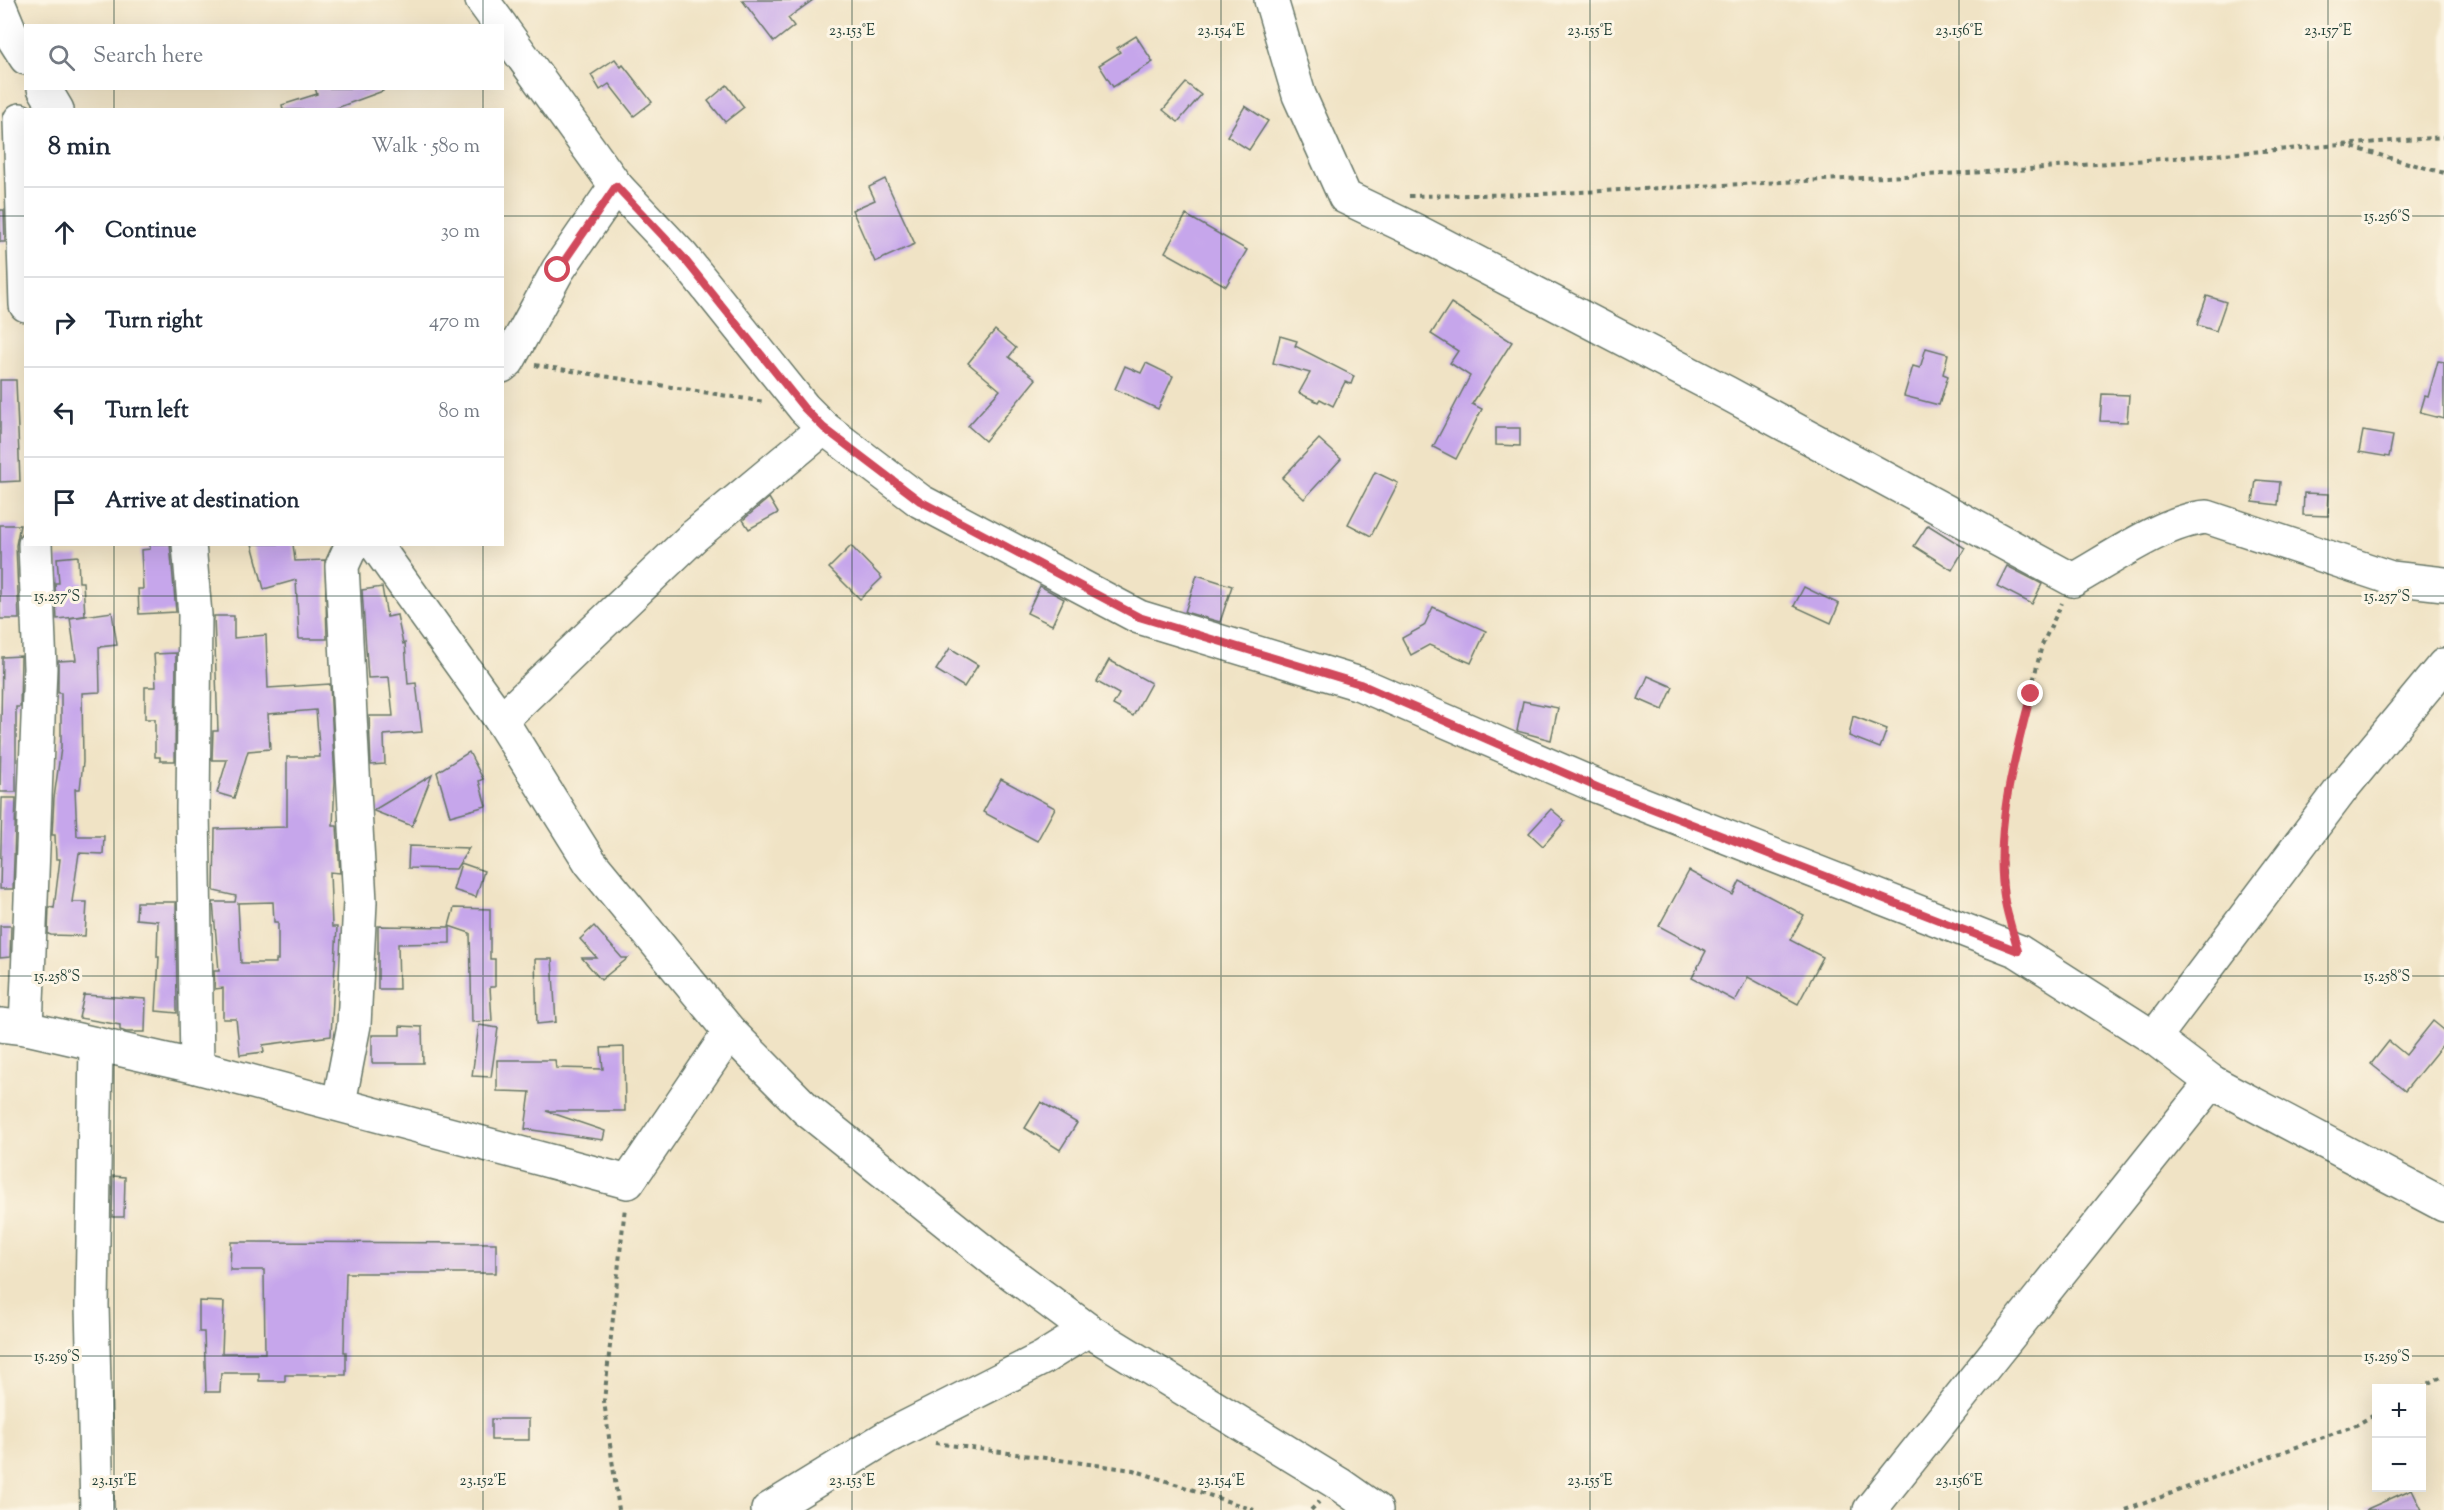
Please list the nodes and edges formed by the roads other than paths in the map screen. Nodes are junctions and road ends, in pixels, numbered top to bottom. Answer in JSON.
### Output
{"nodes":[{"id":1,"x":482,"y":0,"type":"edge"},
{"id":2,"x":1271,"y":0,"type":"edge"},
{"id":3,"x":0,"y":7,"type":"edge"},
{"id":4,"x":500,"y":24,"type":"edge"},
{"id":5,"x":504,"y":30,"type":"edge"},
{"id":6,"x":24,"y":55,"type":"edge"},
{"id":7,"x":616,"y":186,"type":"junction"},
{"id":8,"x":505,"y":363,"type":"edge"},
{"id":9,"x":814,"y":418,"type":"junction"},
{"id":10,"x":35,"y":546,"type":"edge"},
{"id":11,"x":189,"y":546,"type":"edge"},
{"id":12,"x":351,"y":546,"type":"edge"},
{"id":13,"x":376,"y":546,"type":"edge"},
{"id":14,"x":2444,"y":584,"type":"edge"},
{"id":15,"x":2444,"y":665,"type":"edge"},
{"id":16,"x":501,"y":720,"type":"junction"},
{"id":17,"x":13,"y":1027,"type":"edge"},
{"id":18,"x":730,"y":1032,"type":"junction"},
{"id":19,"x":2154,"y":1038,"type":"junction"},
{"id":20,"x":96,"y":1044,"type":"junction"},
{"id":21,"x":197,"y":1067,"type":"junction"},
{"id":22,"x":2212,"y":1082,"type":"junction"},
{"id":23,"x":339,"y":1103,"type":"junction"},
{"id":24,"x":2444,"y":1204,"type":"edge"},
{"id":25,"x":1088,"y":1330,"type":"junction"},
{"id":26,"x":97,"y":1510,"type":"edge"},
{"id":27,"x":768,"y":1510,"type":"edge"},
{"id":28,"x":1376,"y":1510,"type":"edge"},
{"id":29,"x":1870,"y":1510,"type":"edge"}],
"edges":[{"from":1,"to":4,"type":"street"},
{"from":2,"to":14,"type":"street"},
{"from":3,"to":6,"type":"street"},
{"from":5,"to":7,"type":"street"},
{"from":7,"to":8,"type":"street"},
{"from":7,"to":9,"type":"street"},
{"from":9,"to":16,"type":"street"},
{"from":9,"to":19,"type":"street"},
{"from":10,"to":17,"type":"street"},
{"from":11,"to":21,"type":"street"},
{"from":12,"to":23,"type":"street"},
{"from":13,"to":16,"type":"street"},
{"from":15,"to":19,"type":"street"},
{"from":16,"to":18,"type":"street"},
{"from":17,"to":20,"type":"street"},
{"from":18,"to":23,"type":"street"},
{"from":18,"to":25,"type":"street"},
{"from":19,"to":22,"type":"street"},
{"from":20,"to":21,"type":"street"},
{"from":20,"to":26,"type":"street"},
{"from":21,"to":23,"type":"street"},
{"from":22,"to":24,"type":"street"},
{"from":22,"to":29,"type":"street"},
{"from":25,"to":27,"type":"street"},
{"from":25,"to":28,"type":"street"}]}
